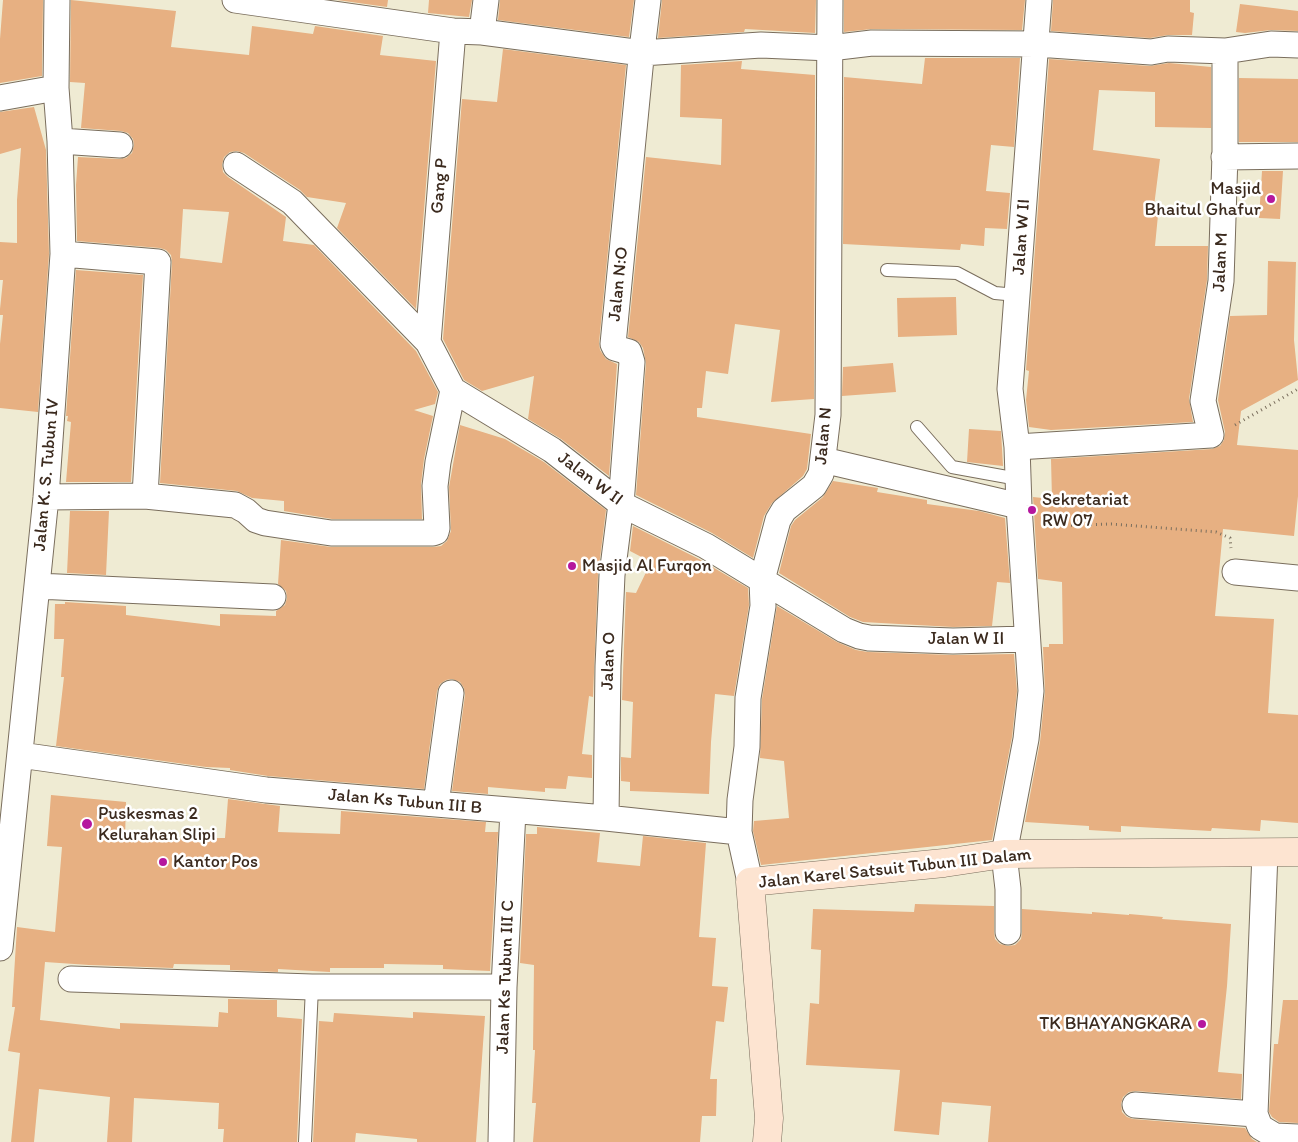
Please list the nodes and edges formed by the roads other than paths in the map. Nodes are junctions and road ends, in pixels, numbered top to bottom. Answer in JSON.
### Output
{"nodes":[{"id":1,"x":57,"y":0,"type":"edge"},
{"id":2,"x":235,"y":0,"type":"edge"},
{"id":3,"x":486,"y":0,"type":"edge"},
{"id":4,"x":648,"y":0,"type":"edge"},
{"id":5,"x":830,"y":0,"type":"edge"},
{"id":6,"x":1039,"y":0,"type":"edge"},
{"id":7,"x":453,"y":31,"type":"junction"},
{"id":8,"x":482,"y":32,"type":"junction"},
{"id":9,"x":1037,"y":44,"type":"junction"},
{"id":10,"x":1298,"y":45,"type":"edge"},
{"id":11,"x":830,"y":48,"type":"junction"},
{"id":12,"x":1225,"y":51,"type":"junction"},
{"id":13,"x":642,"y":53,"type":"junction"},
{"id":14,"x":56,"y":88,"type":"junction"},
{"id":15,"x":0,"y":98,"type":"edge"},
{"id":16,"x":60,"y":141,"type":"junction"},
{"id":17,"x":120,"y":145,"type":"dead end"},
{"id":18,"x":1298,"y":156,"type":"edge"},
{"id":19,"x":1224,"y":157,"type":"junction"},
{"id":20,"x":236,"y":165,"type":"dead end"},
{"id":21,"x":63,"y":254,"type":"junction"},
{"id":22,"x":887,"y":270,"type":"dead end"},
{"id":23,"x":1017,"y":296,"type":"junction"},
{"id":24,"x":428,"y":342,"type":"junction"},
{"id":25,"x":453,"y":390,"type":"junction"},
{"id":26,"x":917,"y":427,"type":"dead end"},
{"id":27,"x":1017,"y":447,"type":"junction"},
{"id":28,"x":823,"y":460,"type":"junction"},
{"id":29,"x":1018,"y":479,"type":"junction"},
{"id":30,"x":145,"y":496,"type":"junction"},
{"id":31,"x":46,"y":497,"type":"junction"},
{"id":32,"x":621,"y":504,"type":"junction"},
{"id":33,"x":1019,"y":517,"type":"junction"},
{"id":34,"x":1235,"y":572,"type":"road end"},
{"id":35,"x":1298,"y":578,"type":"edge"},
{"id":36,"x":762,"y":580,"type":"junction"},
{"id":37,"x":37,"y":586,"type":"junction"},
{"id":38,"x":273,"y":597,"type":"dead end"},
{"id":39,"x":1026,"y":639,"type":"junction"},
{"id":40,"x":451,"y":693,"type":"dead end"},
{"id":41,"x":20,"y":755,"type":"junction"},
{"id":42,"x":436,"y":804,"type":"junction"},
{"id":43,"x":513,"y":811,"type":"junction"},
{"id":44,"x":606,"y":818,"type":"junction"},
{"id":45,"x":739,"y":832,"type":"junction"},
{"id":46,"x":1265,"y":852,"type":"junction"},
{"id":47,"x":1298,"y":852,"type":"edge"},
{"id":48,"x":1004,"y":854,"type":"junction"},
{"id":49,"x":750,"y":882,"type":"junction"},
{"id":50,"x":1008,"y":932,"type":"dead end"},
{"id":51,"x":0,"y":948,"type":"edge"},
{"id":52,"x":71,"y":979,"type":"dead end"},
{"id":53,"x":312,"y":987,"type":"junction"},
{"id":54,"x":504,"y":987,"type":"junction"},
{"id":55,"x":1135,"y":1104,"type":"dead end"},
{"id":56,"x":1254,"y":1114,"type":"junction"},
{"id":57,"x":1298,"y":1137,"type":"edge"},
{"id":58,"x":304,"y":1142,"type":"edge"},
{"id":59,"x":501,"y":1142,"type":"edge"},
{"id":60,"x":767,"y":1142,"type":"edge"}],
"edges":[{"from":1,"to":14,"type":"street","name":"Jalan K. S. Tubun IV"},
{"from":2,"to":7,"type":"street"},
{"from":3,"to":8,"type":"street"},
{"from":4,"to":13,"type":"street"},
{"from":5,"to":11,"type":"street","name":"Jalan N"},
{"from":6,"to":9,"type":"street","name":"Jalan W II"},
{"from":7,"to":8,"type":"street"},
{"from":7,"to":24,"type":"street","name":"Gang P"},
{"from":8,"to":13,"type":"street"},
{"from":9,"to":11,"type":"street"},
{"from":9,"to":12,"type":"street"},
{"from":9,"to":23,"type":"street","name":"Jalan W II"},
{"from":10,"to":12,"type":"street"},
{"from":11,"to":13,"type":"street"},
{"from":11,"to":28,"type":"street","name":"Jalan N"},
{"from":12,"to":19,"type":"street","name":"Jalan M"},
{"from":13,"to":32,"type":"street","name":"Jalan N:O"},
{"from":14,"to":15,"type":"street"},
{"from":14,"to":16,"type":"street","name":"Jalan K. S. Tubun IV"},
{"from":16,"to":17,"type":"street"},
{"from":16,"to":21,"type":"street","name":"Jalan K. S. Tubun IV"},
{"from":18,"to":19,"type":"street"},
{"from":19,"to":27,"type":"street","name":"Jalan M"},
{"from":20,"to":24,"type":"street"},
{"from":21,"to":30,"type":"street"},
{"from":21,"to":31,"type":"street","name":"Jalan K. S. Tubun IV"},
{"from":22,"to":23,"type":"lane"},
{"from":23,"to":27,"type":"street","name":"Jalan W II"},
{"from":24,"to":25,"type":"street"},
{"from":25,"to":30,"type":"street"},
{"from":25,"to":32,"type":"street","name":"Jalan W II"},
{"from":26,"to":29,"type":"lane"},
{"from":27,"to":29,"type":"street","name":"Jalan W II"},
{"from":28,"to":33,"type":"street"},
{"from":28,"to":36,"type":"street","name":"Jalan N"},
{"from":29,"to":33,"type":"street","name":"Jalan W II"},
{"from":30,"to":31,"type":"street"},
{"from":31,"to":37,"type":"street","name":"Jalan K. S. Tubun IV"},
{"from":32,"to":36,"type":"street","name":"Jalan W II"},
{"from":32,"to":44,"type":"street","name":"Jalan O"},
{"from":33,"to":39,"type":"street","name":"Jalan W II"},
{"from":34,"to":35,"type":"street"},
{"from":36,"to":39,"type":"street","name":"Jalan W II"},
{"from":36,"to":45,"type":"street","name":"Jalan N"},
{"from":37,"to":38,"type":"street"},
{"from":37,"to":41,"type":"street","name":"Jalan K. S. Tubun IV"},
{"from":39,"to":48,"type":"street","name":"Jalan W II"},
{"from":40,"to":42,"type":"street"},
{"from":41,"to":42,"type":"street","name":"Jalan Ks Tubun III B"},
{"from":41,"to":51,"type":"street","name":"Jalan K. S. Tubun IV"},
{"from":42,"to":43,"type":"street","name":"Jalan Ks Tubun III B"},
{"from":43,"to":44,"type":"street","name":"Jalan Ks Tubun III B"},
{"from":43,"to":54,"type":"street","name":"Jalan Ks Tubun III C"},
{"from":44,"to":45,"type":"street","name":"Jalan Ks Tubun III B"},
{"from":45,"to":49,"type":"street"},
{"from":46,"to":47,"type":"street","name":"Jalan Karel Satsuit Tubun III Dalam"},
{"from":46,"to":48,"type":"street","name":"Jalan Karel Satsuit Tubun III Dalam"},
{"from":46,"to":56,"type":"street"},
{"from":48,"to":49,"type":"street","name":"Jalan Karel Satsuit Tubun III Dalam"},
{"from":48,"to":50,"type":"street","name":"Jalan W II"},
{"from":49,"to":60,"type":"street","name":"Jalan Karel Satsuit Tubun III Dalam"},
{"from":52,"to":53,"type":"street"},
{"from":53,"to":54,"type":"street"},
{"from":53,"to":58,"type":"lane"},
{"from":54,"to":59,"type":"street","name":"Jalan Ks Tubun III C"},
{"from":55,"to":56,"type":"street"},
{"from":56,"to":57,"type":"street"}]}
